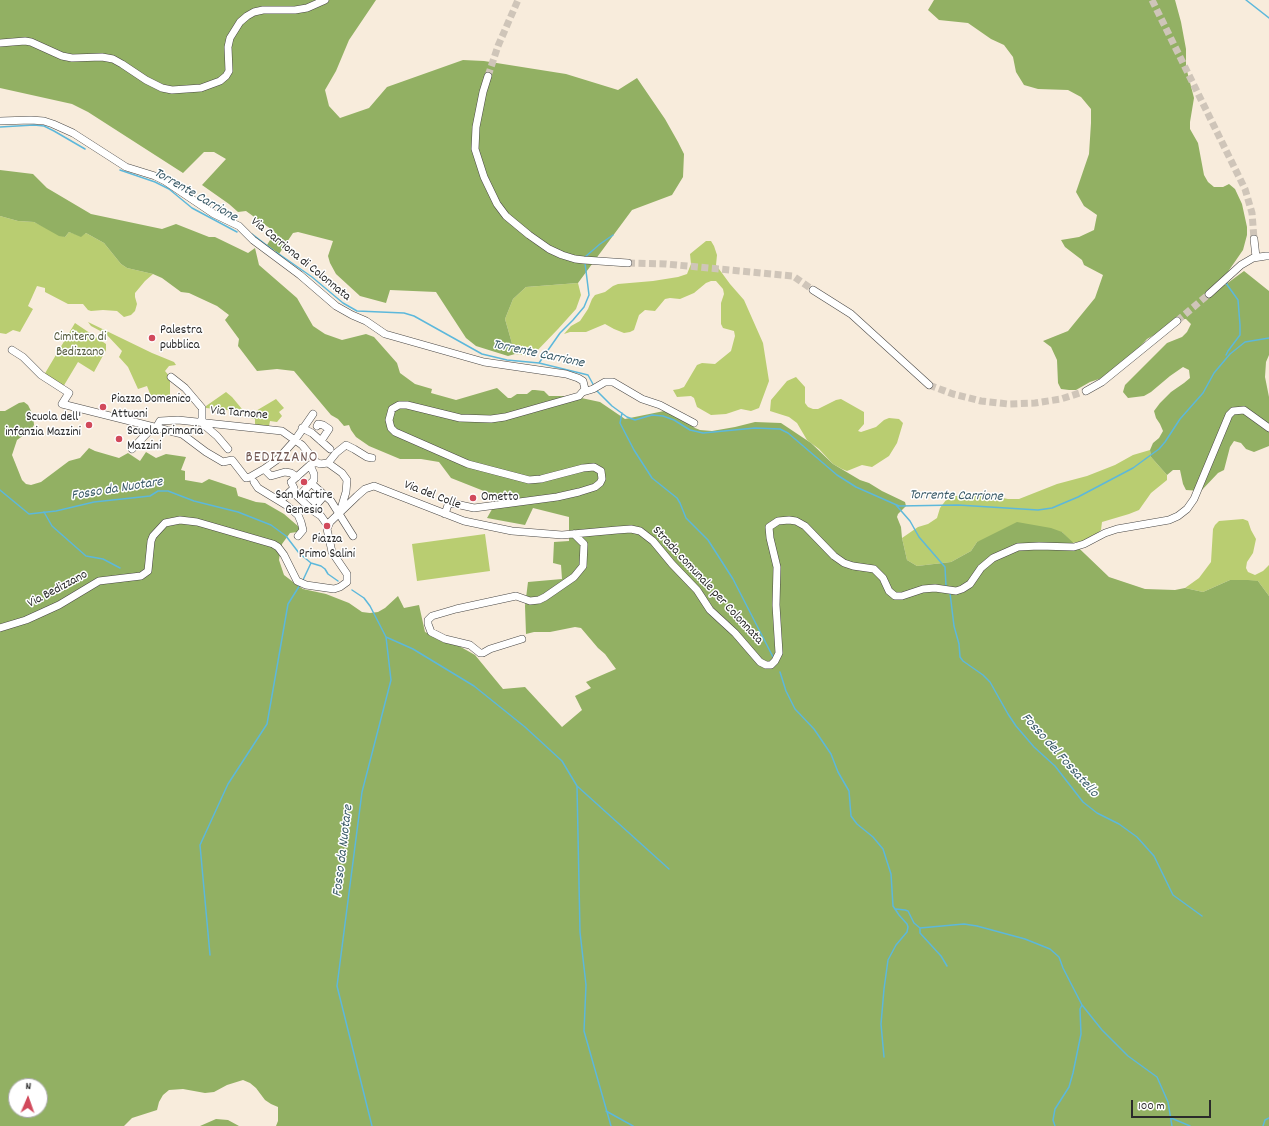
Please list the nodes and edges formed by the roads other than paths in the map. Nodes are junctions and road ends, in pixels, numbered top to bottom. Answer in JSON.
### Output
{"nodes":[{"id":1,"x":325,"y":0,"type":"edge"},
{"id":2,"x":0,"y":43,"type":"edge"},
{"id":3,"x":488,"y":76,"type":"tunnel mouth"},
{"id":4,"x":0,"y":121,"type":"edge"},
{"id":5,"x":1254,"y":239,"type":"tunnel mouth"},
{"id":6,"x":1269,"y":256,"type":"edge"},
{"id":7,"x":1256,"y":257,"type":"junction"},
{"id":8,"x":628,"y":263,"type":"tunnel mouth"},
{"id":9,"x":814,"y":290,"type":"tunnel mouth"},
{"id":10,"x":1209,"y":294,"type":"tunnel mouth"},
{"id":11,"x":1177,"y":322,"type":"tunnel mouth"},
{"id":12,"x":12,"y":350,"type":"dead end"},
{"id":13,"x":172,"y":377,"type":"dead end"},
{"id":14,"x":929,"y":385,"type":"tunnel mouth"},
{"id":15,"x":1086,"y":391,"type":"tunnel mouth"},
{"id":16,"x":584,"y":392,"type":"junction"},
{"id":17,"x":312,"y":414,"type":"dead end"},
{"id":18,"x":694,"y":422,"type":"dead end"},
{"id":19,"x":203,"y":423,"type":"junction"},
{"id":20,"x":317,"y":426,"type":"dead end"},
{"id":21,"x":154,"y":427,"type":"junction"},
{"id":22,"x":302,"y":428,"type":"junction"},
{"id":23,"x":1269,"y":428,"type":"edge"},
{"id":24,"x":294,"y":440,"type":"junction"},
{"id":25,"x":321,"y":441,"type":"junction"},
{"id":26,"x":132,"y":449,"type":"dead end"},
{"id":27,"x":330,"y":449,"type":"dead end"},
{"id":28,"x":232,"y":457,"type":"junction"},
{"id":29,"x":372,"y":458,"type":"dead end"},
{"id":30,"x":313,"y":462,"type":"junction"},
{"id":31,"x":328,"y":463,"type":"junction"},
{"id":32,"x":264,"y":469,"type":"junction"},
{"id":33,"x":254,"y":482,"type":"dead end"},
{"id":34,"x":313,"y":482,"type":"junction"},
{"id":35,"x":293,"y":484,"type":"junction"},
{"id":36,"x":325,"y":495,"type":"junction"},
{"id":37,"x":312,"y":496,"type":"dead end"},
{"id":38,"x":298,"y":497,"type":"junction"},
{"id":39,"x":280,"y":501,"type":"junction"},
{"id":40,"x":314,"y":507,"type":"junction"},
{"id":41,"x":339,"y":513,"type":"junction"},
{"id":42,"x":445,"y":514,"type":"junction"},
{"id":43,"x":328,"y":526,"type":"junction"},
{"id":44,"x":574,"y":534,"type":"junction"},
{"id":45,"x":298,"y":536,"type":"dead end"},
{"id":46,"x":353,"y":536,"type":"dead end"},
{"id":47,"x":0,"y":628,"type":"edge"},
{"id":48,"x":522,"y":639,"type":"dead end"}],
"edges":[{"from":1,"to":2,"type":"street"},
{"from":3,"to":8,"type":"street"},
{"from":4,"to":16,"type":"street","name":"Via Carriona di Colonnata"},
{"from":5,"to":7,"type":"street"},
{"from":6,"to":7,"type":"street"},
{"from":7,"to":10,"type":"street"},
{"from":9,"to":14,"type":"street"},
{"from":11,"to":15,"type":"street"},
{"from":12,"to":21,"type":"street"},
{"from":13,"to":19,"type":"street"},
{"from":16,"to":18,"type":"street"},
{"from":16,"to":42,"type":"street"},
{"from":17,"to":22,"type":"street"},
{"from":19,"to":21,"type":"street","name":"Via Tarnone"},
{"from":19,"to":24,"type":"street","name":"Via Tarnone"},
{"from":19,"to":28,"type":"street"},
{"from":20,"to":25,"type":"street"},
{"from":21,"to":26,"type":"street"},
{"from":21,"to":28,"type":"street"},
{"from":22,"to":24,"type":"street"},
{"from":22,"to":25,"type":"street"},
{"from":23,"to":44,"type":"street","name":"Strada comunale per Colonnata"},
{"from":24,"to":30,"type":"street","name":"Via Tarnone"},
{"from":24,"to":32,"type":"street"},
{"from":25,"to":27,"type":"street"},
{"from":28,"to":32,"type":"street"},
{"from":29,"to":31,"type":"street"},
{"from":30,"to":31,"type":"street"},
{"from":30,"to":34,"type":"street"},
{"from":30,"to":35,"type":"street"},
{"from":31,"to":41,"type":"street"},
{"from":32,"to":35,"type":"street"},
{"from":33,"to":39,"type":"street"},
{"from":34,"to":36,"type":"street"},
{"from":34,"to":38,"type":"street"},
{"from":35,"to":38,"type":"street"},
{"from":35,"to":39,"type":"street"},
{"from":36,"to":40,"type":"street"},
{"from":36,"to":41,"type":"street"},
{"from":37,"to":40,"type":"street"},
{"from":38,"to":40,"type":"street"},
{"from":39,"to":45,"type":"street"},
{"from":40,"to":43,"type":"street"},
{"from":41,"to":42,"type":"street","name":"Via del Colle"},
{"from":41,"to":43,"type":"street","name":"Via del Colle"},
{"from":41,"to":46,"type":"street"},
{"from":42,"to":44,"type":"street","name":"Via del Colle"},
{"from":43,"to":47,"type":"street","name":"Via Bedizzano"},
{"from":44,"to":48,"type":"street"}]}
